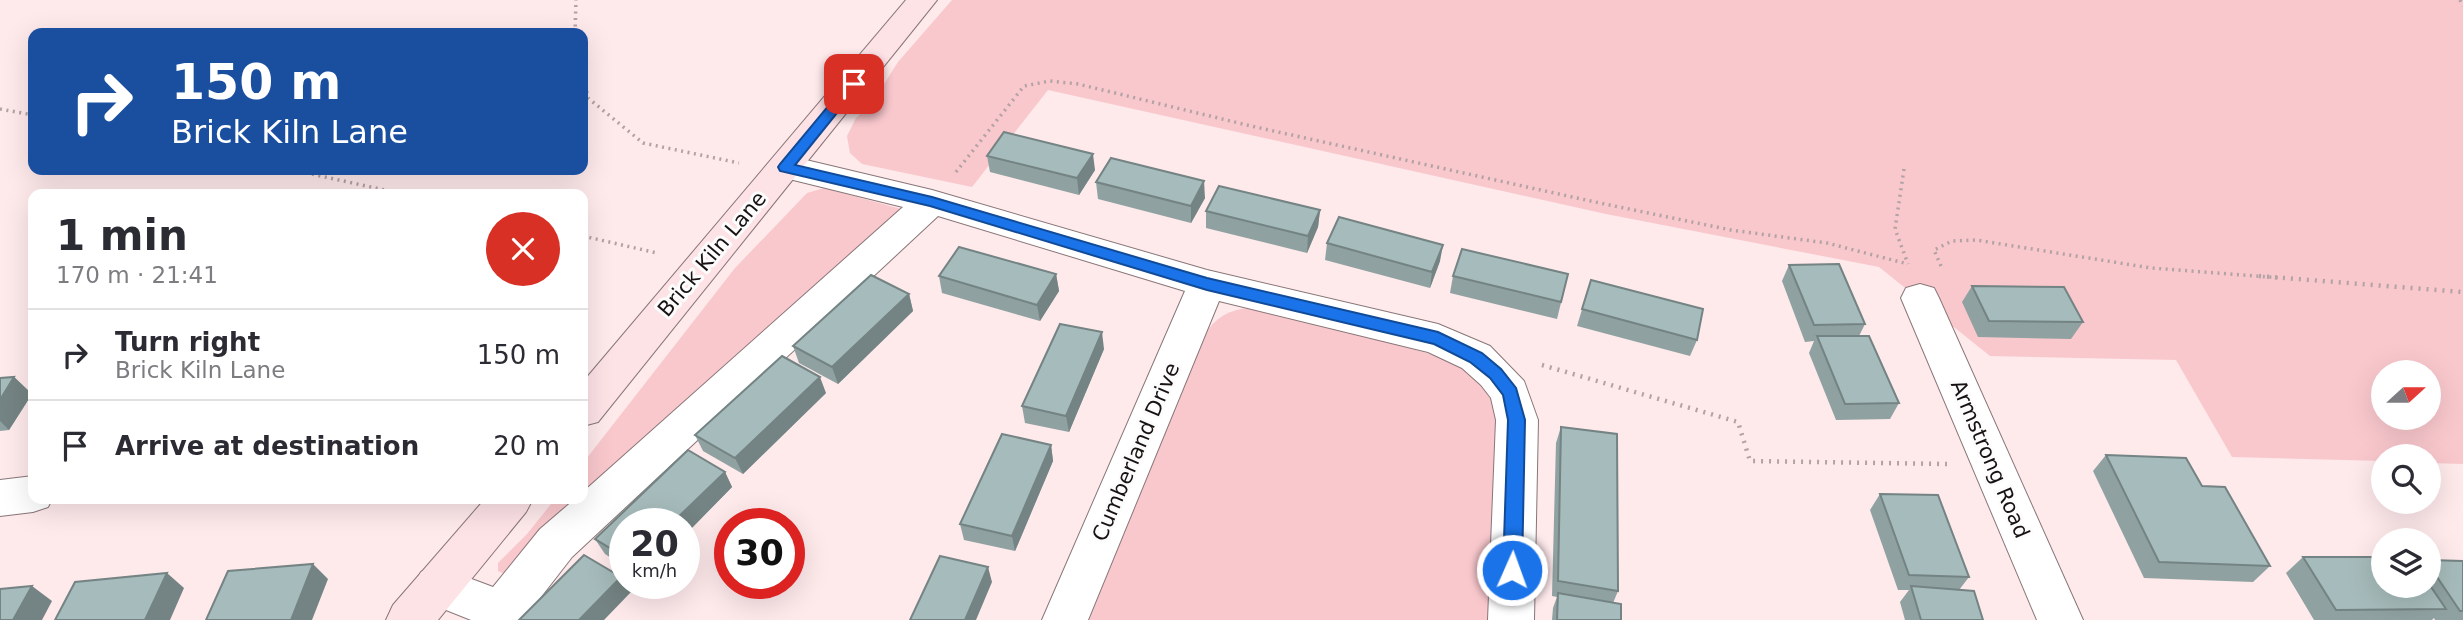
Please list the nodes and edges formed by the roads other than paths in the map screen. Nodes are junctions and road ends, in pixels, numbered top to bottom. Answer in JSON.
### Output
{"nodes":[{"id":1,"x":922,"y":0,"type":"edge"},
{"id":2,"x":785,"y":167,"type":"junction"},
{"id":3,"x":932,"y":202,"type":"junction"},
{"id":4,"x":1914,"y":281,"type":"road end"},
{"id":5,"x":1207,"y":284,"type":"junction"},
{"id":6,"x":588,"y":404,"type":"edge"},
{"id":7,"x":28,"y":495,"type":"edge"},
{"id":8,"x":0,"y":498,"type":"edge"},
{"id":9,"x":507,"y":504,"type":"edge"},
{"id":10,"x":423,"y":603,"type":"edge"},
{"id":11,"x":498,"y":616,"type":"edge"},
{"id":12,"x":1065,"y":620,"type":"edge"},
{"id":13,"x":1511,"y":620,"type":"edge"},
{"id":14,"x":2060,"y":620,"type":"edge"}],
"edges":[{"from":1,"to":2,"type":"street","name":"Brick Kiln Lane"},
{"from":2,"to":3,"type":"street"},
{"from":2,"to":6,"type":"street","name":"Brick Kiln Lane"},
{"from":3,"to":5,"type":"street"},
{"from":3,"to":11,"type":"street"},
{"from":4,"to":14,"type":"street","name":"Armstrong Road"},
{"from":5,"to":12,"type":"street","name":"Cumberland Drive"},
{"from":5,"to":13,"type":"street"},
{"from":7,"to":8,"type":"street"},
{"from":9,"to":10,"type":"street"},
{"from":10,"to":11,"type":"street"}]}
